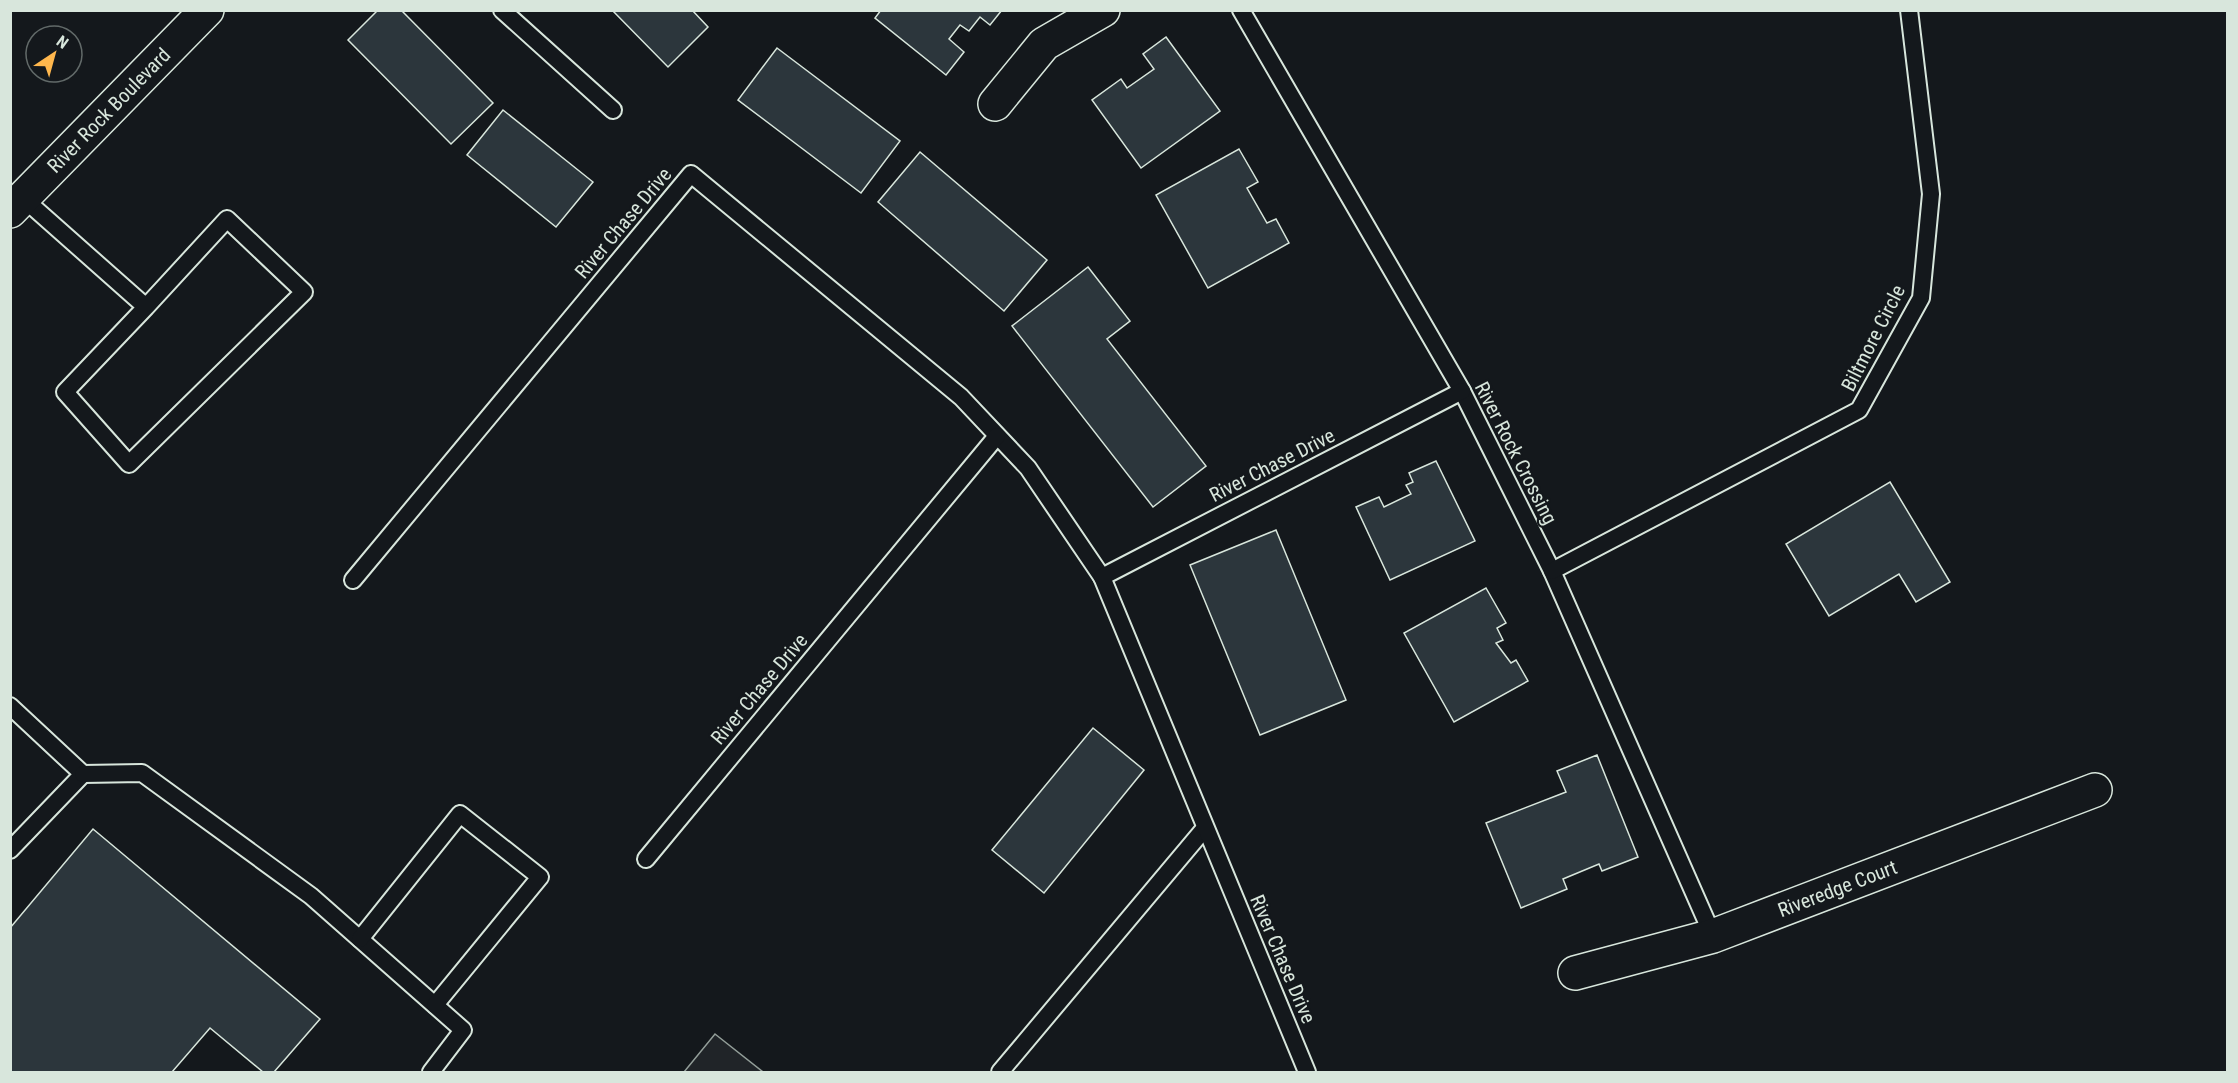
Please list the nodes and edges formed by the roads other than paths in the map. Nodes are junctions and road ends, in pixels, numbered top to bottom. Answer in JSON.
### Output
{"nodes":[{"id":1,"x":207,"y":10,"type":"edge"},
{"id":2,"x":502,"y":10,"type":"edge"},
{"id":3,"x":1103,"y":10,"type":"edge"},
{"id":4,"x":1241,"y":10,"type":"edge"},
{"id":5,"x":1909,"y":10,"type":"edge"},
{"id":6,"x":995,"y":104,"type":"dead end"},
{"id":7,"x":613,"y":110,"type":"dead end"},
{"id":8,"x":17,"y":205,"type":"edge"},
{"id":9,"x":146,"y":307,"type":"junction"},
{"id":10,"x":1462,"y":391,"type":"junction"},
{"id":11,"x":997,"y":436,"type":"junction"},
{"id":12,"x":1552,"y":572,"type":"junction"},
{"id":13,"x":1102,"y":577,"type":"junction"},
{"id":14,"x":353,"y":580,"type":"dead end"},
{"id":15,"x":10,"y":706,"type":"edge"},
{"id":16,"x":82,"y":774,"type":"junction"},
{"id":17,"x":2095,"y":790,"type":"dead end"},
{"id":18,"x":1206,"y":828,"type":"junction"},
{"id":19,"x":10,"y":850,"type":"edge"},
{"id":20,"x":645,"y":859,"type":"dead end"},
{"id":21,"x":1713,"y":936,"type":"junction"},
{"id":22,"x":360,"y":939,"type":"junction"},
{"id":23,"x":1575,"y":973,"type":"dead end"},
{"id":24,"x":435,"y":1005,"type":"junction"},
{"id":25,"x":431,"y":1072,"type":"edge"},
{"id":26,"x":1000,"y":1072,"type":"edge"},
{"id":27,"x":1307,"y":1072,"type":"edge"}],
"edges":[{"from":1,"to":8,"type":"street","name":"River Rock Boulevard"},
{"from":2,"to":7,"type":"lane"},
{"from":3,"to":6,"type":"street"},
{"from":4,"to":10,"type":"lane","name":"River Rock Crossing"},
{"from":5,"to":12,"type":"lane","name":"Biltmore Circle"},
{"from":8,"to":9,"type":"lane"},
{"from":9,"to":9,"type":"lane"},
{"from":10,"to":12,"type":"lane","name":"River Rock Crossing"},
{"from":10,"to":13,"type":"lane","name":"River Chase Drive"},
{"from":11,"to":13,"type":"lane","name":"River Chase Drive"},
{"from":11,"to":14,"type":"lane","name":"River Chase Drive"},
{"from":11,"to":20,"type":"lane","name":"River Chase Drive"},
{"from":12,"to":21,"type":"lane","name":"River Rock Crossing"},
{"from":13,"to":18,"type":"lane","name":"River Chase Drive"},
{"from":15,"to":16,"type":"lane"},
{"from":16,"to":19,"type":"lane"},
{"from":16,"to":22,"type":"lane"},
{"from":17,"to":21,"type":"street","name":"Riveredge Court"},
{"from":18,"to":26,"type":"lane"},
{"from":18,"to":27,"type":"lane","name":"River Chase Drive"},
{"from":21,"to":23,"type":"street","name":"Riveredge Court"},
{"from":22,"to":24,"type":"lane"},
{"from":22,"to":24,"type":"lane"},
{"from":24,"to":25,"type":"lane"}]}
